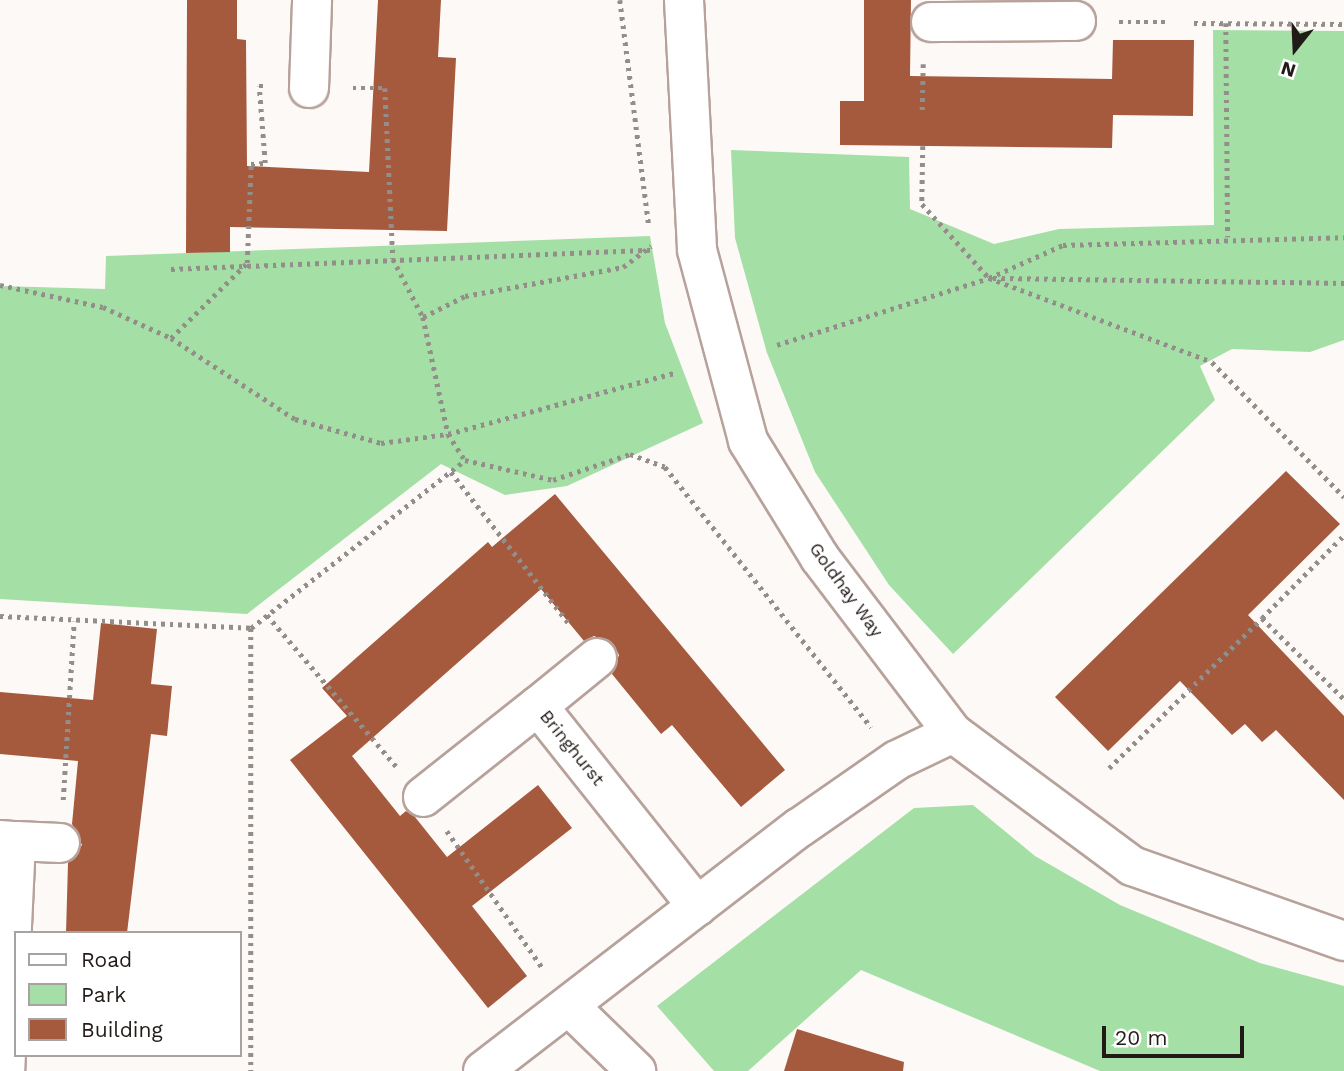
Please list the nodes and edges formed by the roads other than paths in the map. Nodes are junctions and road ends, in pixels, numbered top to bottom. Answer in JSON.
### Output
{"nodes":[{"id":1,"x":312,"y":0,"type":"edge"},
{"id":2,"x":684,"y":0,"type":"edge"},
{"id":3,"x":1010,"y":11,"type":"edge"},
{"id":4,"x":931,"y":22,"type":"dead end"},
{"id":5,"x":1076,"y":22,"type":"dead end"},
{"id":6,"x":309,"y":88,"type":"road end"},
{"id":7,"x":597,"y":658,"type":"road end"},
{"id":8,"x":538,"y":706,"type":"junction"},
{"id":9,"x":953,"y":733,"type":"junction"},
{"id":10,"x":423,"y":797,"type":"dead end"},
{"id":11,"x":8,"y":841,"type":"edge"},
{"id":12,"x":60,"y":843,"type":"road end"},
{"id":13,"x":698,"y":906,"type":"junction"},
{"id":14,"x":1344,"y":941,"type":"edge"},
{"id":15,"x":571,"y":1008,"type":"junction"},
{"id":16,"x":5,"y":1071,"type":"edge"},
{"id":17,"x":483,"y":1071,"type":"edge"},
{"id":18,"x":636,"y":1071,"type":"edge"}],
"edges":[{"from":1,"to":6,"type":"street"},
{"from":2,"to":9,"type":"street","name":"Goldhay Way"},
{"from":3,"to":4,"type":"street"},
{"from":3,"to":5,"type":"street"},
{"from":7,"to":8,"type":"street"},
{"from":8,"to":10,"type":"street","name":"Bringhurst"},
{"from":8,"to":13,"type":"street","name":"Bringhurst"},
{"from":9,"to":13,"type":"street"},
{"from":9,"to":14,"type":"street","name":"Goldhay Way"},
{"from":11,"to":12,"type":"street"},
{"from":11,"to":16,"type":"street"},
{"from":13,"to":15,"type":"street"},
{"from":15,"to":17,"type":"street"},
{"from":15,"to":18,"type":"street"}]}
